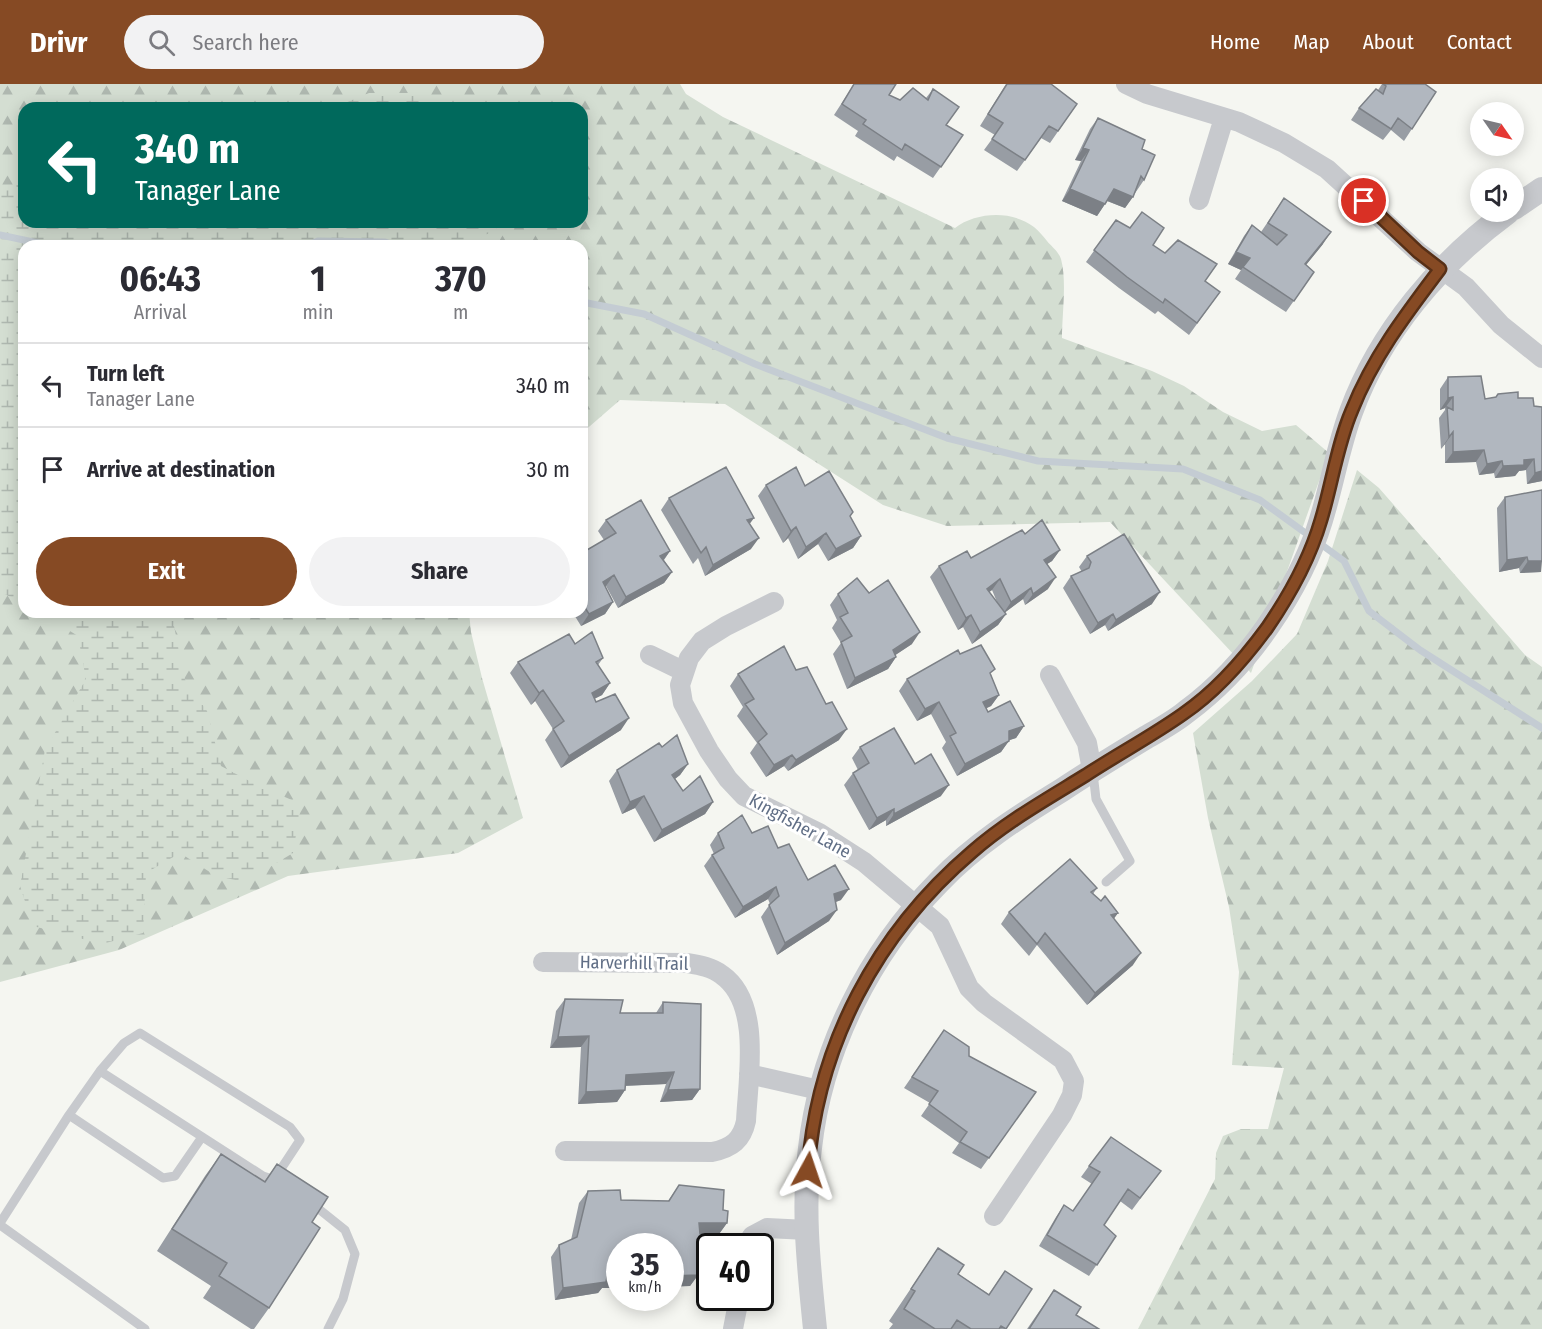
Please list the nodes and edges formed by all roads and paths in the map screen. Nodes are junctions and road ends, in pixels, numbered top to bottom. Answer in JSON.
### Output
{"nodes":[{"id":1,"x":1126,"y":84,"type":"edge"},
{"id":2,"x":1224,"y":118,"type":"junction"},
{"id":3,"x":1542,"y":189,"type":"edge"},
{"id":4,"x":1199,"y":200,"type":"dead end"},
{"id":5,"x":1524,"y":201,"type":"edge"},
{"id":6,"x":1494,"y":222,"type":"edge"},
{"id":7,"x":1440,"y":269,"type":"junction"},
{"id":8,"x":1542,"y":358,"type":"edge"},
{"id":9,"x":774,"y":602,"type":"dead end"},
{"id":10,"x":650,"y":655,"type":"dead end"},
{"id":11,"x":683,"y":671,"type":"junction"},
{"id":12,"x":1050,"y":675,"type":"dead end"},
{"id":13,"x":1092,"y":770,"type":"junction"},
{"id":14,"x":1106,"y":882,"type":"dead end"},
{"id":15,"x":917,"y":906,"type":"junction"},
{"id":16,"x":543,"y":962,"type":"dead end"},
{"id":17,"x":100,"y":1071,"type":"junction"},
{"id":18,"x":749,"y":1074,"type":"junction"},
{"id":19,"x":819,"y":1090,"type":"junction"},
{"id":20,"x":69,"y":1115,"type":"junction"},
{"id":21,"x":202,"y":1137,"type":"junction"},
{"id":22,"x":565,"y":1151,"type":"dead end"},
{"id":23,"x":274,"y":1178,"type":"junction"},
{"id":24,"x":283,"y":1184,"type":"edge"},
{"id":25,"x":301,"y":1196,"type":"edge"},
{"id":26,"x":994,"y":1216,"type":"dead end"},
{"id":27,"x":0,"y":1224,"type":"edge"},
{"id":28,"x":807,"y":1230,"type":"junction"},
{"id":29,"x":758,"y":1233,"type":"edge"},
{"id":30,"x":736,"y":1311,"type":"edge"},
{"id":31,"x":146,"y":1329,"type":"edge"},
{"id":32,"x":328,"y":1329,"type":"edge"},
{"id":33,"x":733,"y":1329,"type":"edge"},
{"id":34,"x":815,"y":1329,"type":"edge"}],
"edges":[{"from":1,"to":2,"type":"street"},
{"from":2,"to":4,"type":"street"},
{"from":2,"to":7,"type":"street"},
{"from":3,"to":5,"type":"street"},
{"from":6,"to":7,"type":"street"},
{"from":7,"to":8,"type":"street"},
{"from":7,"to":13,"type":"street"},
{"from":9,"to":11,"type":"street"},
{"from":10,"to":11,"type":"street"},
{"from":11,"to":15,"type":"street","name":"Kingfisher Lane"},
{"from":12,"to":13,"type":"street"},
{"from":13,"to":14,"type":"lane"},
{"from":13,"to":15,"type":"street"},
{"from":15,"to":19,"type":"street"},
{"from":15,"to":26,"type":"street","name":"Kingfisher Lane"},
{"from":16,"to":18,"type":"street","name":"Harverhill Trail"},
{"from":17,"to":20,"type":"lane"},
{"from":17,"to":21,"type":"lane"},
{"from":17,"to":23,"type":"lane"},
{"from":18,"to":19,"type":"street"},
{"from":18,"to":22,"type":"street","name":"Harverhill Trail"},
{"from":19,"to":28,"type":"street"},
{"from":20,"to":21,"type":"lane"},
{"from":20,"to":27,"type":"lane"},
{"from":21,"to":23,"type":"lane"},
{"from":23,"to":24,"type":"lane"},
{"from":25,"to":32,"type":"lane"},
{"from":27,"to":31,"type":"lane"},
{"from":28,"to":29,"type":"street"},
{"from":28,"to":34,"type":"street"},
{"from":30,"to":33,"type":"street"}]}
